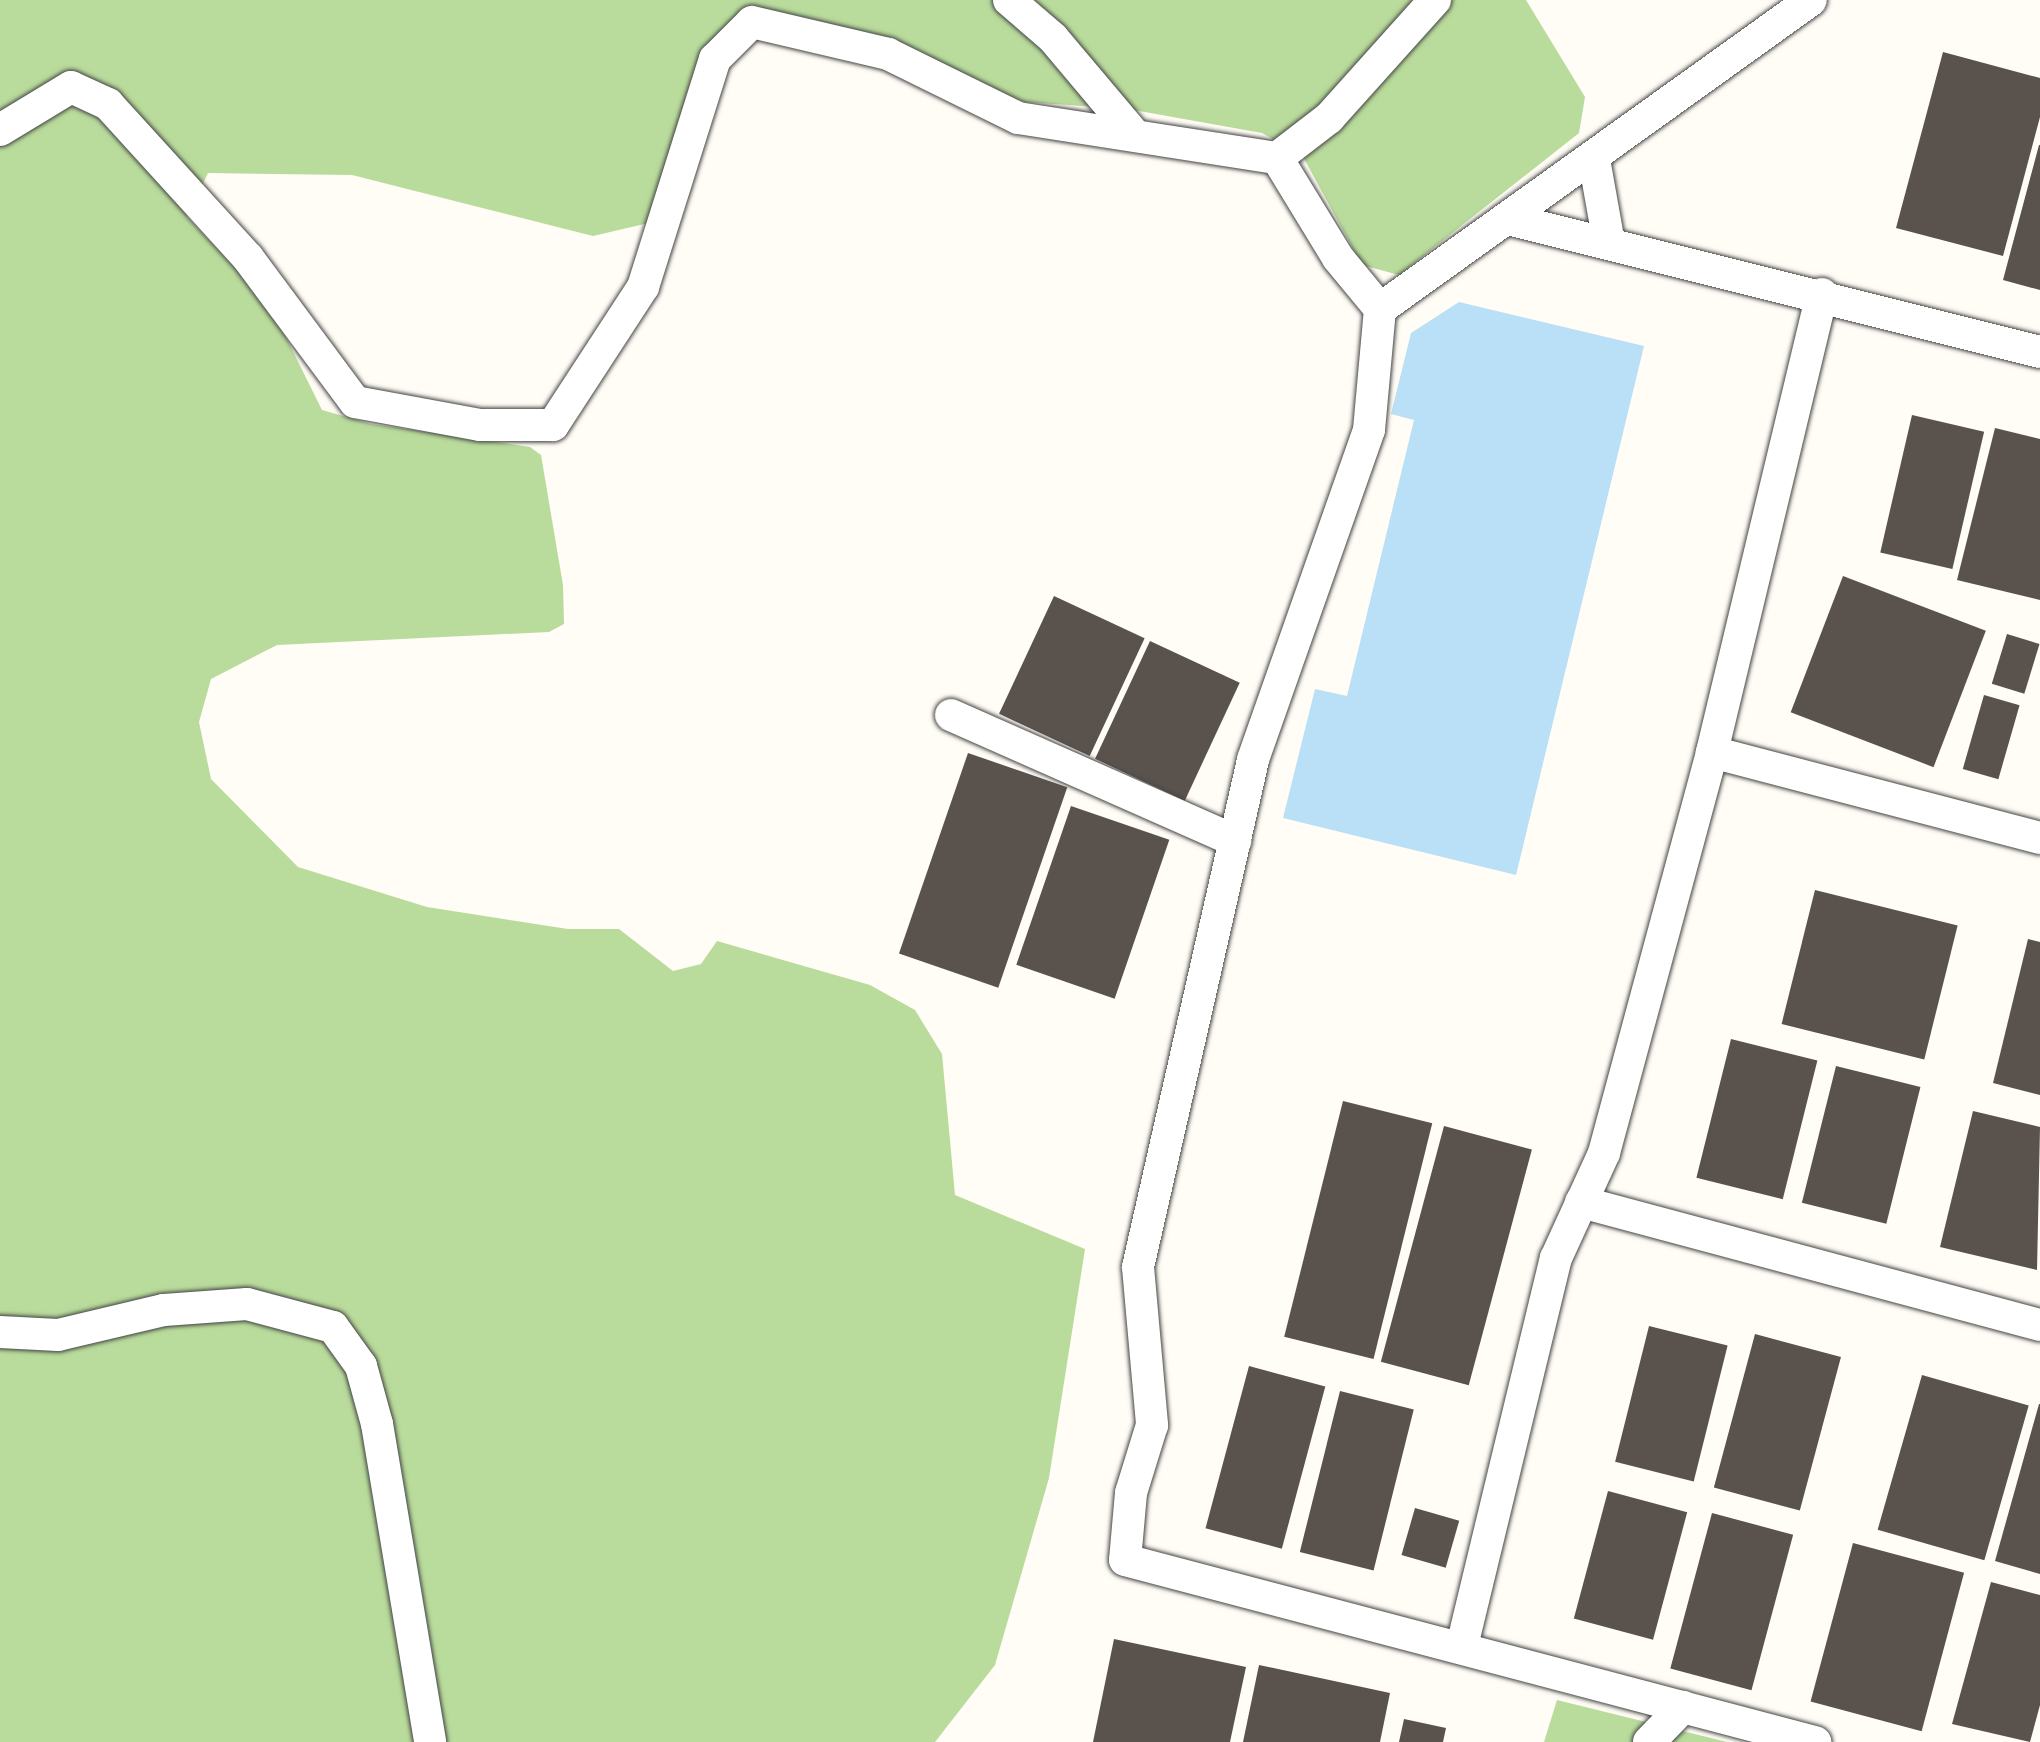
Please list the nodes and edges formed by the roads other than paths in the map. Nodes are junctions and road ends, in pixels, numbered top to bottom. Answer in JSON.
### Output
{"nodes":[{"id":1,"x":1009,"y":0,"type":"edge"},
{"id":2,"x":1435,"y":0,"type":"edge"},
{"id":3,"x":1811,"y":0,"type":"edge"},
{"id":4,"x":0,"y":130,"type":"edge"},
{"id":5,"x":1132,"y":133,"type":"junction"},
{"id":6,"x":1277,"y":158,"type":"junction"},
{"id":7,"x":1594,"y":160,"type":"junction"},
{"id":8,"x":1512,"y":220,"type":"junction"},
{"id":9,"x":1609,"y":243,"type":"junction"},
{"id":10,"x":1822,"y":294,"type":"junction"},
{"id":11,"x":1380,"y":310,"type":"junction"},
{"id":12,"x":2040,"y":352,"type":"edge"},
{"id":13,"x":951,"y":716,"type":"dead end"},
{"id":14,"x":1712,"y":752,"type":"junction"},
{"id":15,"x":2040,"y":838,"type":"edge"},
{"id":16,"x":1235,"y":841,"type":"junction"},
{"id":17,"x":1582,"y":1202,"type":"junction"},
{"id":18,"x":2040,"y":1324,"type":"edge"},
{"id":19,"x":0,"y":1332,"type":"edge"},
{"id":20,"x":1462,"y":1646,"type":"junction"},
{"id":21,"x":1683,"y":1707,"type":"junction"},
{"id":22,"x":430,"y":1742,"type":"edge"},
{"id":23,"x":1649,"y":1742,"type":"edge"},
{"id":24,"x":1816,"y":1742,"type":"edge"}],
"edges":[{"from":1,"to":5,"type":"street"},
{"from":2,"to":6,"type":"street"},
{"from":3,"to":7,"type":"street"},
{"from":4,"to":5,"type":"street"},
{"from":5,"to":6,"type":"street"},
{"from":6,"to":11,"type":"street"},
{"from":7,"to":8,"type":"street"},
{"from":7,"to":9,"type":"street"},
{"from":8,"to":9,"type":"street"},
{"from":8,"to":11,"type":"street"},
{"from":9,"to":10,"type":"street"},
{"from":10,"to":12,"type":"street"},
{"from":10,"to":14,"type":"street"},
{"from":11,"to":16,"type":"street"},
{"from":13,"to":16,"type":"street"},
{"from":14,"to":15,"type":"street"},
{"from":14,"to":17,"type":"street"},
{"from":16,"to":20,"type":"street"},
{"from":17,"to":18,"type":"street"},
{"from":17,"to":20,"type":"street"},
{"from":19,"to":22,"type":"street"},
{"from":20,"to":21,"type":"street"},
{"from":21,"to":23,"type":"street"},
{"from":21,"to":24,"type":"street"}]}
